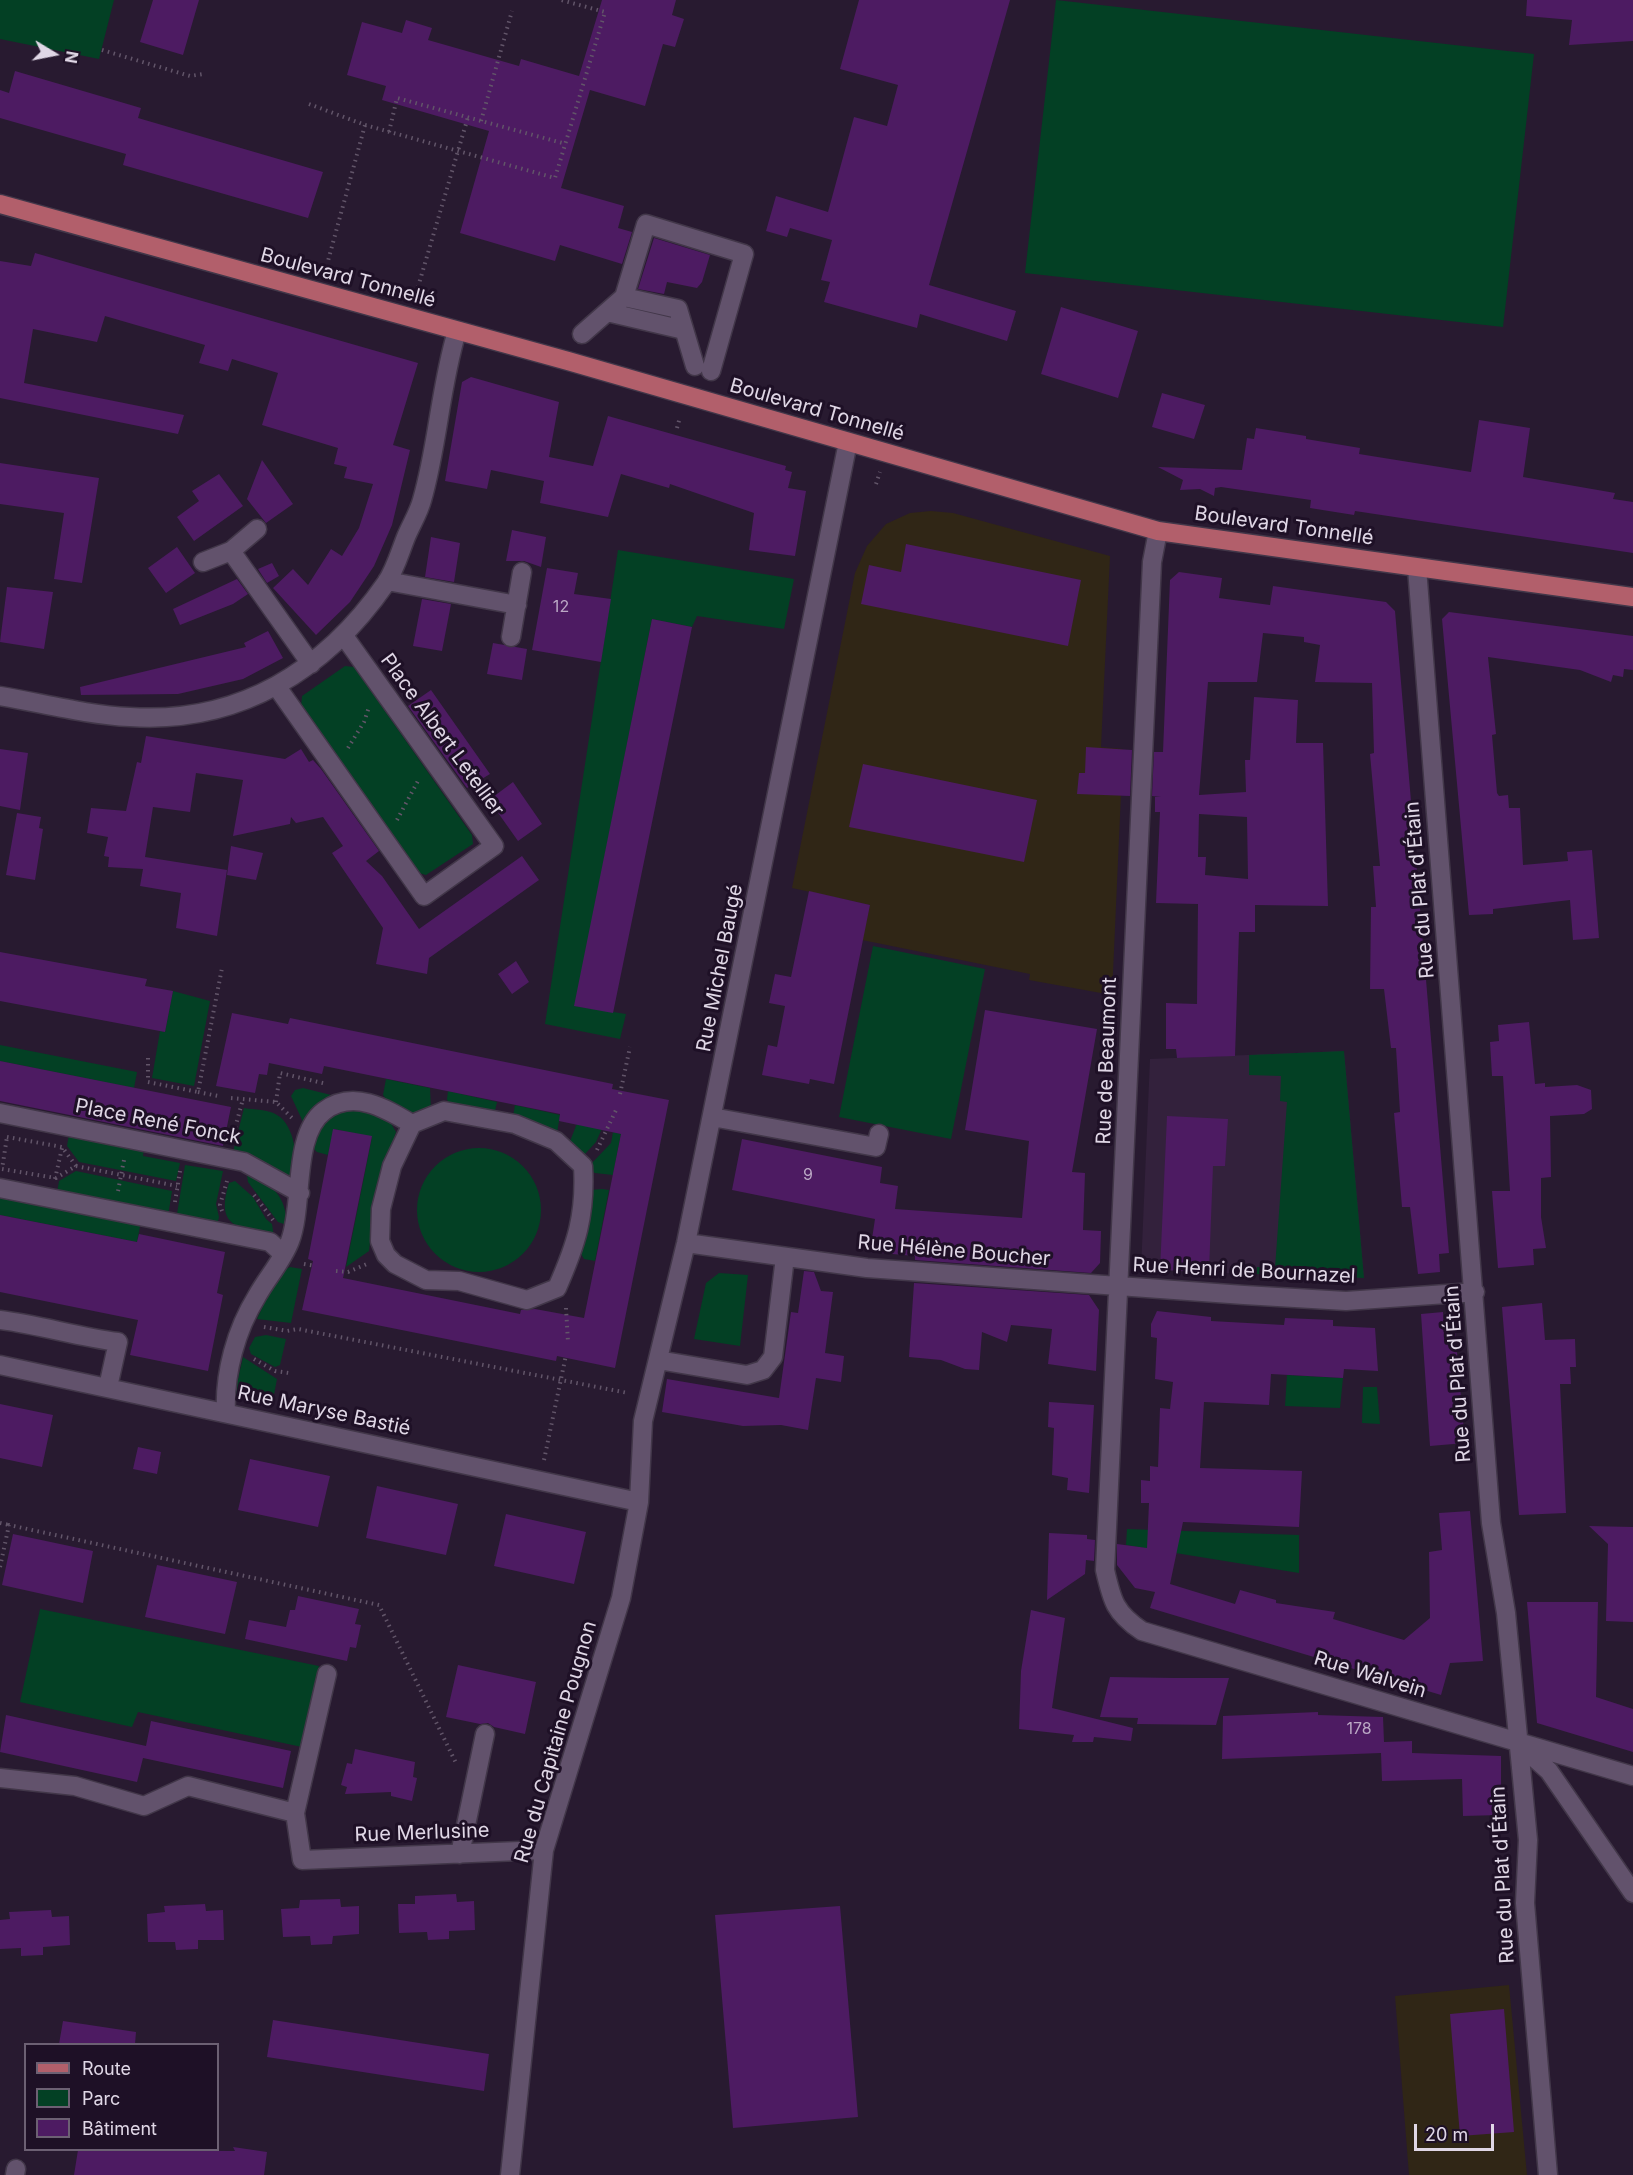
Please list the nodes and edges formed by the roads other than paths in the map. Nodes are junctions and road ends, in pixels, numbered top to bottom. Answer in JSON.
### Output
{"nodes":[{"id":1,"x":0,"y":204,"type":"edge"},
{"id":2,"x":624,"y":297,"type":"junction"},
{"id":3,"x":607,"y":312,"type":"junction"},
{"id":4,"x":684,"y":330,"type":"junction"},
{"id":5,"x":457,"y":331,"type":"junction"},
{"id":6,"x":582,"y":334,"type":"dead end"},
{"id":7,"x":848,"y":442,"type":"junction"},
{"id":8,"x":257,"y":528,"type":"dead end"},
{"id":9,"x":1158,"y":531,"type":"junction"},
{"id":10,"x":231,"y":551,"type":"junction"},
{"id":11,"x":204,"y":562,"type":"dead end"},
{"id":12,"x":1417,"y":568,"type":"junction"},
{"id":13,"x":522,"y":572,"type":"dead end"},
{"id":14,"x":387,"y":581,"type":"junction"},
{"id":15,"x":1633,"y":597,"type":"edge"},
{"id":16,"x":517,"y":605,"type":"junction"},
{"id":17,"x":344,"y":636,"type":"junction"},
{"id":18,"x":511,"y":638,"type":"dead end"},
{"id":19,"x":311,"y":664,"type":"junction"},
{"id":20,"x":277,"y":687,"type":"junction"},
{"id":21,"x":0,"y":696,"type":"edge"},
{"id":22,"x":0,"y":1113,"type":"edge"},
{"id":23,"x":712,"y":1117,"type":"junction"},
{"id":24,"x":412,"y":1124,"type":"junction"},
{"id":25,"x":879,"y":1134,"type":"dead end"},
{"id":26,"x":0,"y":1188,"type":"edge"},
{"id":27,"x":300,"y":1192,"type":"junction"},
{"id":28,"x":686,"y":1243,"type":"junction"},
{"id":29,"x":286,"y":1247,"type":"junction"},
{"id":30,"x":785,"y":1257,"type":"junction"},
{"id":31,"x":1119,"y":1287,"type":"junction"},
{"id":32,"x":1474,"y":1292,"type":"junction"},
{"id":33,"x":0,"y":1320,"type":"edge"},
{"id":34,"x":658,"y":1360,"type":"junction"},
{"id":35,"x":0,"y":1365,"type":"edge"},
{"id":36,"x":108,"y":1387,"type":"junction"},
{"id":37,"x":226,"y":1413,"type":"junction"},
{"id":38,"x":639,"y":1502,"type":"junction"},
{"id":39,"x":1110,"y":1594,"type":"joint"},
{"id":40,"x":327,"y":1674,"type":"dead end"},
{"id":41,"x":485,"y":1734,"type":"dead end"},
{"id":42,"x":1517,"y":1743,"type":"junction"},
{"id":43,"x":1633,"y":1776,"type":"edge"},
{"id":44,"x":0,"y":1778,"type":"edge"},
{"id":45,"x":295,"y":1813,"type":"junction"},
{"id":46,"x":544,"y":1850,"type":"junction"},
{"id":47,"x":460,"y":1854,"type":"junction"},
{"id":48,"x":1633,"y":1893,"type":"edge"},
{"id":49,"x":510,"y":2175,"type":"edge"},
{"id":50,"x":1548,"y":2175,"type":"edge"}],
"edges":[{"from":1,"to":5,"type":"main road","name":"Boulevard Tonnellé"},
{"from":2,"to":3,"type":"street"},
{"from":2,"to":4,"type":"street"},
{"from":2,"to":4,"type":"street"},
{"from":3,"to":4,"type":"street"},
{"from":3,"to":6,"type":"street"},
{"from":5,"to":7,"type":"main road","name":"Boulevard Tonnellé"},
{"from":5,"to":14,"type":"street"},
{"from":7,"to":9,"type":"main road","name":"Boulevard Tonnellé"},
{"from":7,"to":23,"type":"street","name":"Rue Michel Baugé"},
{"from":8,"to":10,"type":"street"},
{"from":9,"to":12,"type":"main road","name":"Boulevard Tonnellé"},
{"from":9,"to":31,"type":"street","name":"Rue de Beaumont"},
{"from":10,"to":11,"type":"street"},
{"from":10,"to":19,"type":"street"},
{"from":12,"to":15,"type":"main road","name":"Boulevard Tonnellé"},
{"from":12,"to":32,"type":"street","name":"Rue du Plat d'Étain"},
{"from":13,"to":16,"type":"street"},
{"from":14,"to":16,"type":"street"},
{"from":14,"to":17,"type":"street"},
{"from":16,"to":18,"type":"street"},
{"from":17,"to":19,"type":"street"},
{"from":17,"to":20,"type":"street","name":"Place Albert Letellier"},
{"from":19,"to":20,"type":"street"},
{"from":20,"to":21,"type":"street"},
{"from":22,"to":27,"type":"street","name":"Place René Fonck"},
{"from":23,"to":25,"type":"street"},
{"from":23,"to":28,"type":"street","name":"Rue Michel Baugé"},
{"from":24,"to":24,"type":"street"},
{"from":24,"to":27,"type":"street"},
{"from":26,"to":29,"type":"street"},
{"from":27,"to":29,"type":"street"},
{"from":28,"to":30,"type":"street","name":"Rue Hélène Boucher"},
{"from":28,"to":34,"type":"street","name":"Rue Michel Baugé"},
{"from":29,"to":37,"type":"street"},
{"from":30,"to":31,"type":"street","name":"Rue Hélène Boucher"},
{"from":30,"to":34,"type":"street"},
{"from":31,"to":32,"type":"street","name":"Rue Henri de Bournazel"},
{"from":31,"to":39,"type":"street","name":"Rue de Beaumont"},
{"from":32,"to":42,"type":"street","name":"Rue du Plat d'Étain"},
{"from":33,"to":36,"type":"street"},
{"from":34,"to":38,"type":"street","name":"Rue Michel Baugé"},
{"from":35,"to":36,"type":"street","name":"Rue Maryse Bastié"},
{"from":36,"to":37,"type":"street","name":"Rue Maryse Bastié"},
{"from":37,"to":38,"type":"street","name":"Rue Maryse Bastié"},
{"from":38,"to":46,"type":"street","name":"Rue du Capitaine Pougnon"},
{"from":39,"to":42,"type":"street","name":"Rue Walvein"},
{"from":40,"to":45,"type":"street"},
{"from":41,"to":47,"type":"street"},
{"from":42,"to":43,"type":"street","name":"Rue Walvein"},
{"from":42,"to":48,"type":"street"},
{"from":42,"to":50,"type":"street","name":"Rue du Plat d'Étain"},
{"from":44,"to":45,"type":"street"},
{"from":45,"to":47,"type":"street","name":"Rue Merlusine"},
{"from":46,"to":47,"type":"street","name":"Rue Merlusine"},
{"from":46,"to":49,"type":"street","name":"Rue du Capitaine Pougnon"}]}
